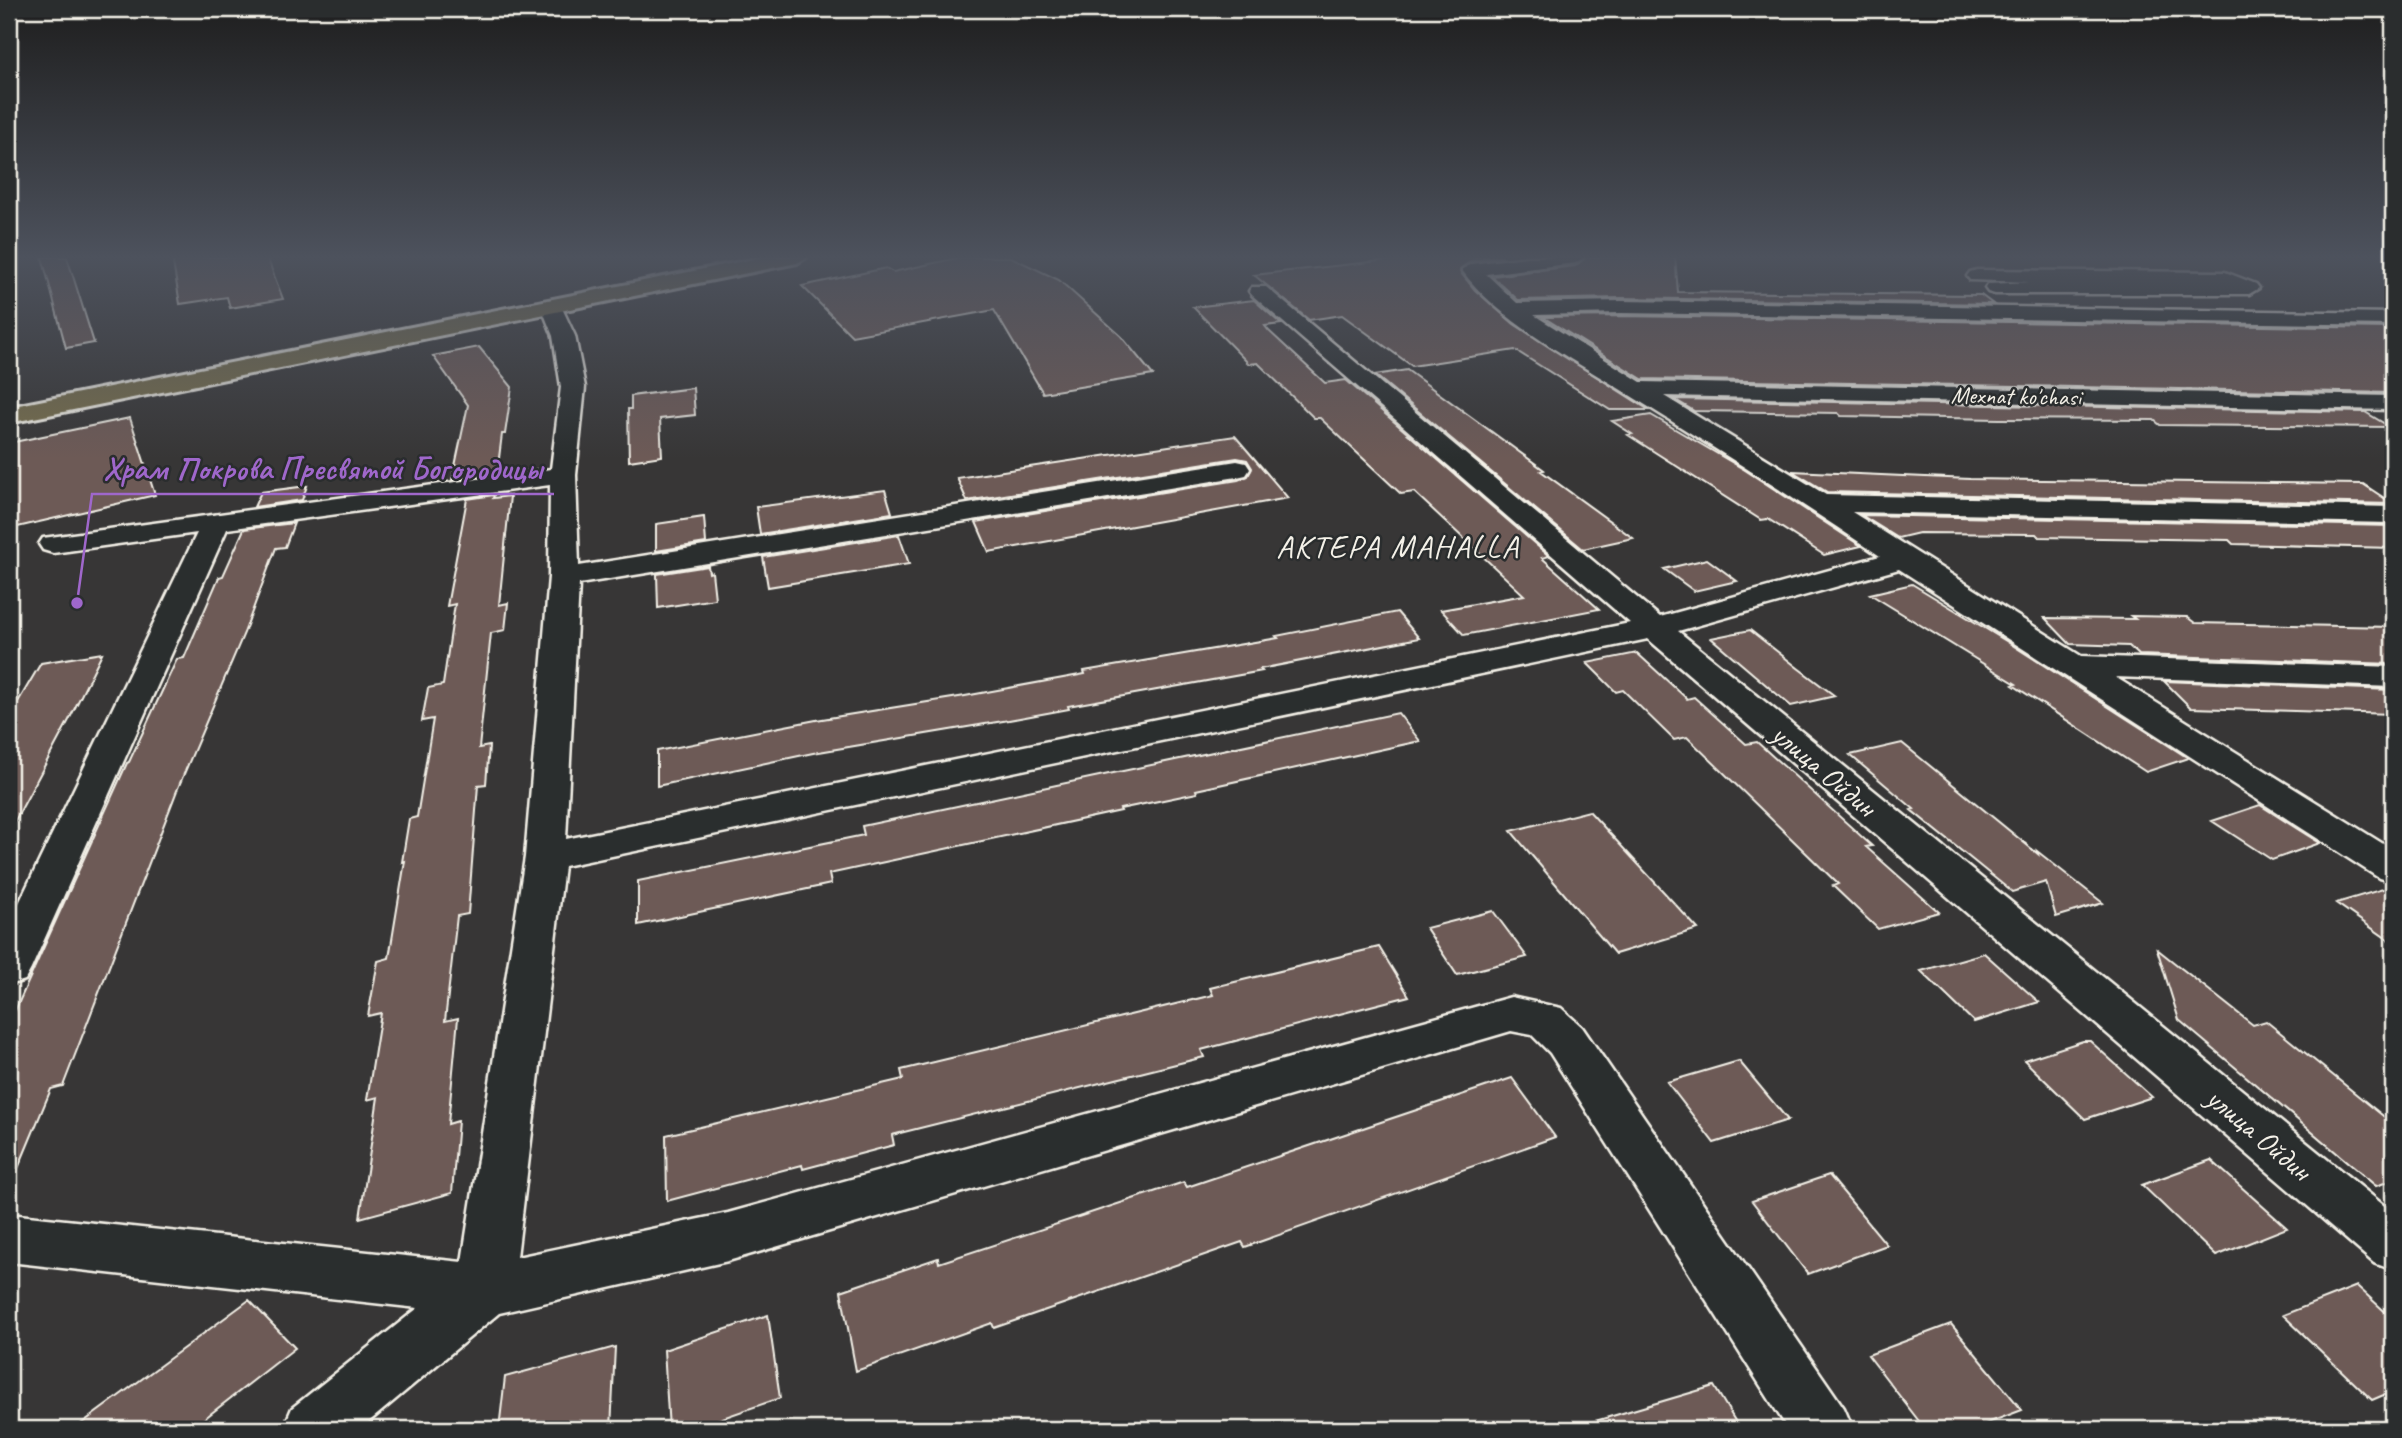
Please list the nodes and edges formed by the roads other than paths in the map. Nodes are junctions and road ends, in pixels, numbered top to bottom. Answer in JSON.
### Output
{"nodes":[{"id":1,"x":392,"y":324,"type":"edge"},
{"id":2,"x":461,"y":324,"type":"edge"},
{"id":3,"x":559,"y":324,"type":"edge"},
{"id":4,"x":1298,"y":324,"type":"edge"},
{"id":5,"x":1536,"y":324,"type":"edge"},
{"id":6,"x":1638,"y":388,"type":"junction"},
{"id":7,"x":9,"y":399,"type":"edge"},
{"id":8,"x":2393,"y":403,"type":"edge"},
{"id":9,"x":9,"y":415,"type":"edge"},
{"id":10,"x":1237,"y":468,"type":"dead end"},
{"id":11,"x":563,"y":475,"type":"junction"},
{"id":12,"x":1820,"y":503,"type":"junction"},
{"id":13,"x":2393,"y":515,"type":"edge"},
{"id":14,"x":217,"y":521,"type":"junction"},
{"id":15,"x":53,"y":544,"type":"dead end"},
{"id":16,"x":1903,"y":559,"type":"junction"},
{"id":17,"x":564,"y":577,"type":"junction"},
{"id":18,"x":1654,"y":628,"type":"junction"},
{"id":19,"x":2075,"y":666,"type":"junction"},
{"id":20,"x":2393,"y":677,"type":"edge"},
{"id":21,"x":545,"y":857,"type":"junction"},
{"id":22,"x":2393,"y":868,"type":"edge"},
{"id":23,"x":9,"y":969,"type":"edge"},
{"id":24,"x":9,"y":1238,"type":"edge"},
{"id":25,"x":2393,"y":1246,"type":"edge"},
{"id":26,"x":485,"y":1290,"type":"junction"},
{"id":27,"x":313,"y":1429,"type":"edge"},
{"id":28,"x":1823,"y":1429,"type":"edge"}],
"edges":[{"from":1,"to":7,"type":"main road"},
{"from":2,"to":9,"type":"main road"},
{"from":3,"to":11,"type":"street"},
{"from":4,"to":18,"type":"street","name":"улица Ойдин"},
{"from":5,"to":6,"type":"street"},
{"from":6,"to":8,"type":"street","name":"Mexnat ko'chasi"},
{"from":6,"to":12,"type":"street"},
{"from":10,"to":17,"type":"street"},
{"from":11,"to":14,"type":"street"},
{"from":11,"to":17,"type":"street"},
{"from":12,"to":13,"type":"street"},
{"from":12,"to":16,"type":"street"},
{"from":14,"to":15,"type":"street"},
{"from":14,"to":23,"type":"street"},
{"from":16,"to":18,"type":"street"},
{"from":16,"to":19,"type":"street"},
{"from":17,"to":21,"type":"street"},
{"from":18,"to":21,"type":"street"},
{"from":18,"to":25,"type":"street","name":"улица Ойдин"},
{"from":19,"to":20,"type":"street"},
{"from":19,"to":22,"type":"street"},
{"from":21,"to":26,"type":"street"},
{"from":24,"to":26,"type":"street"},
{"from":26,"to":27,"type":"street"},
{"from":26,"to":28,"type":"street"}]}
